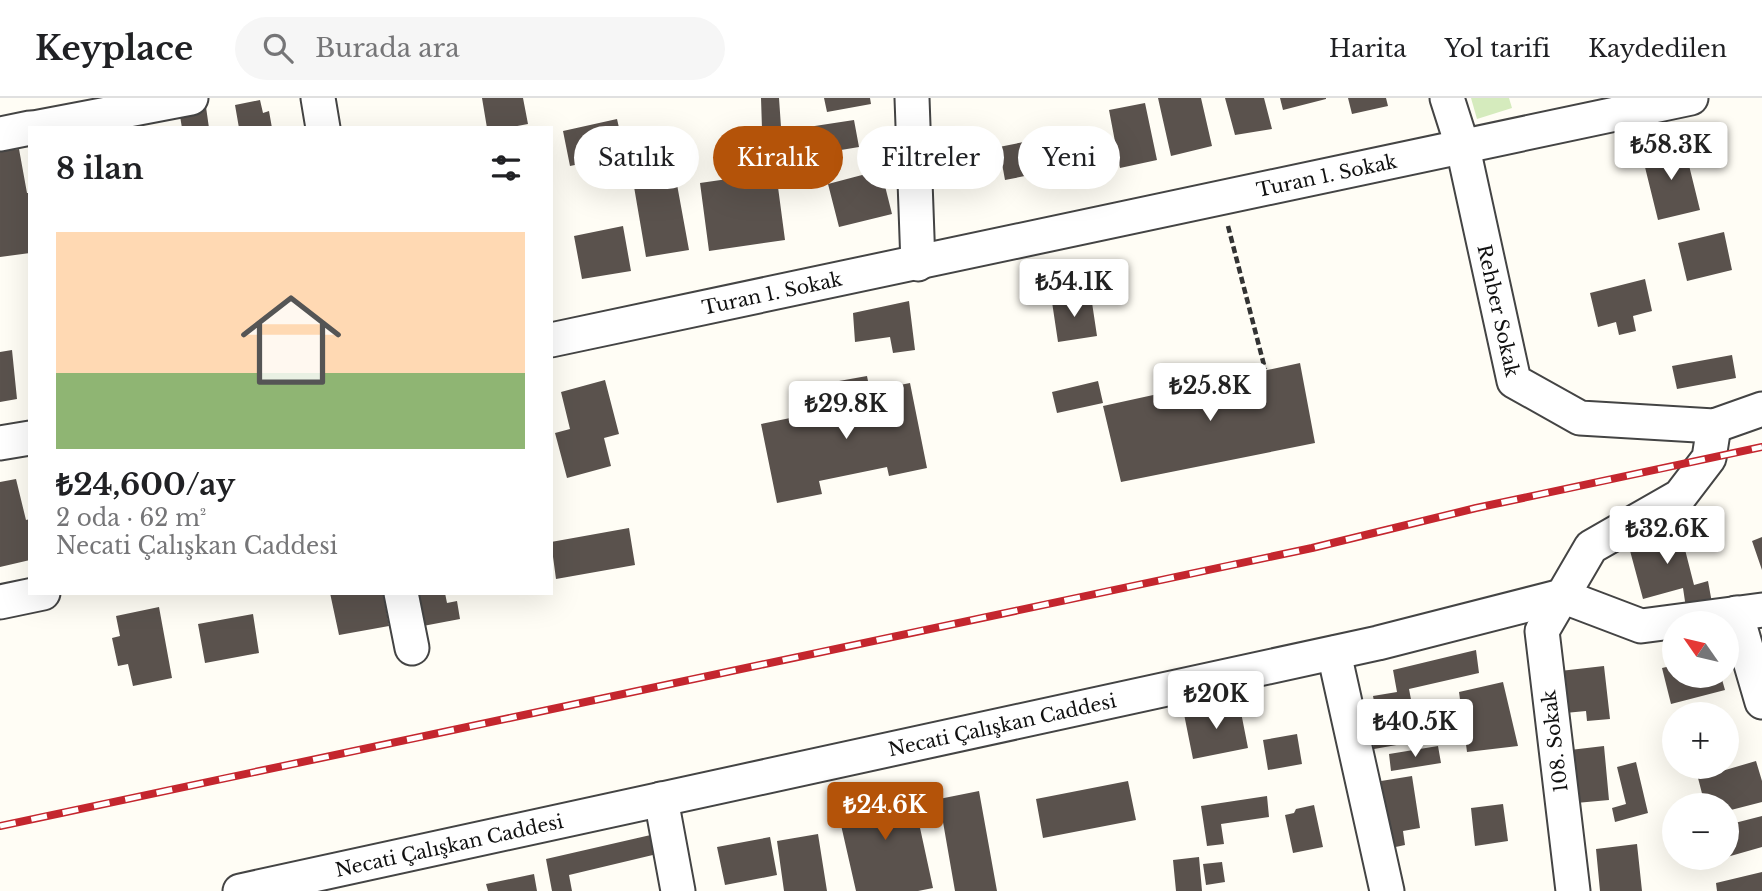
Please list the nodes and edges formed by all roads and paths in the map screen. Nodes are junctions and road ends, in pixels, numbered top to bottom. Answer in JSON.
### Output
{"nodes":[{"id":1,"x":191,"y":98,"type":"edge"},
{"id":2,"x":318,"y":98,"type":"edge"},
{"id":3,"x":912,"y":98,"type":"edge"},
{"id":4,"x":1447,"y":98,"type":"edge"},
{"id":5,"x":1690,"y":98,"type":"edge"},
{"id":6,"x":43,"y":126,"type":"edge"},
{"id":7,"x":323,"y":126,"type":"edge"},
{"id":8,"x":28,"y":129,"type":"edge"},
{"id":9,"x":0,"y":134,"type":"edge"},
{"id":10,"x":1463,"y":148,"type":"junction"},
{"id":11,"x":1225,"y":215,"type":"dead end"},
{"id":12,"x":918,"y":264,"type":"junction"},
{"id":13,"x":553,"y":340,"type":"edge"},
{"id":14,"x":1265,"y":369,"type":"dead end"},
{"id":15,"x":1762,"y":409,"type":"edge"},
{"id":16,"x":1714,"y":426,"type":"junction"},
{"id":17,"x":28,"y":438,"type":"edge"},
{"id":18,"x":0,"y":443,"type":"edge"},
{"id":19,"x":33,"y":595,"type":"edge"},
{"id":20,"x":401,"y":595,"type":"edge"},
{"id":21,"x":1562,"y":596,"type":"junction"},
{"id":22,"x":0,"y":602,"type":"edge"},
{"id":23,"x":1749,"y":611,"type":"edge"},
{"id":24,"x":412,"y":648,"type":"dead end"},
{"id":25,"x":1334,"y":653,"type":"junction"},
{"id":26,"x":1762,"y":702,"type":"edge"},
{"id":27,"x":661,"y":799,"type":"junction"},
{"id":28,"x":240,"y":891,"type":"edge"},
{"id":29,"x":678,"y":891,"type":"edge"},
{"id":30,"x":1387,"y":891,"type":"edge"},
{"id":31,"x":1573,"y":891,"type":"edge"}],
"edges":[{"from":1,"to":6,"type":"street"},
{"from":2,"to":7,"type":"street"},
{"from":3,"to":12,"type":"street"},
{"from":4,"to":10,"type":"street","name":"Rehber Sokak"},
{"from":5,"to":10,"type":"street","name":"Turan 1. Sokak"},
{"from":8,"to":9,"type":"street"},
{"from":10,"to":12,"type":"street","name":"Turan 1. Sokak"},
{"from":10,"to":16,"type":"street","name":"Rehber Sokak"},
{"from":11,"to":14,"type":"path"},
{"from":12,"to":13,"type":"street","name":"Turan 1. Sokak"},
{"from":15,"to":16,"type":"street","name":"Rehber Sokak"},
{"from":16,"to":21,"type":"street","name":"108. Sokak"},
{"from":17,"to":18,"type":"street"},
{"from":19,"to":22,"type":"street"},
{"from":20,"to":24,"type":"street"},
{"from":21,"to":23,"type":"street"},
{"from":21,"to":25,"type":"street","name":"Necati Çalışkan Caddesi"},
{"from":21,"to":31,"type":"street","name":"108. Sokak"},
{"from":23,"to":26,"type":"street"},
{"from":25,"to":27,"type":"street","name":"Necati Çalışkan Caddesi"},
{"from":25,"to":30,"type":"street"},
{"from":27,"to":28,"type":"street","name":"Necati Çalışkan Caddesi"},
{"from":27,"to":29,"type":"street"}]}
